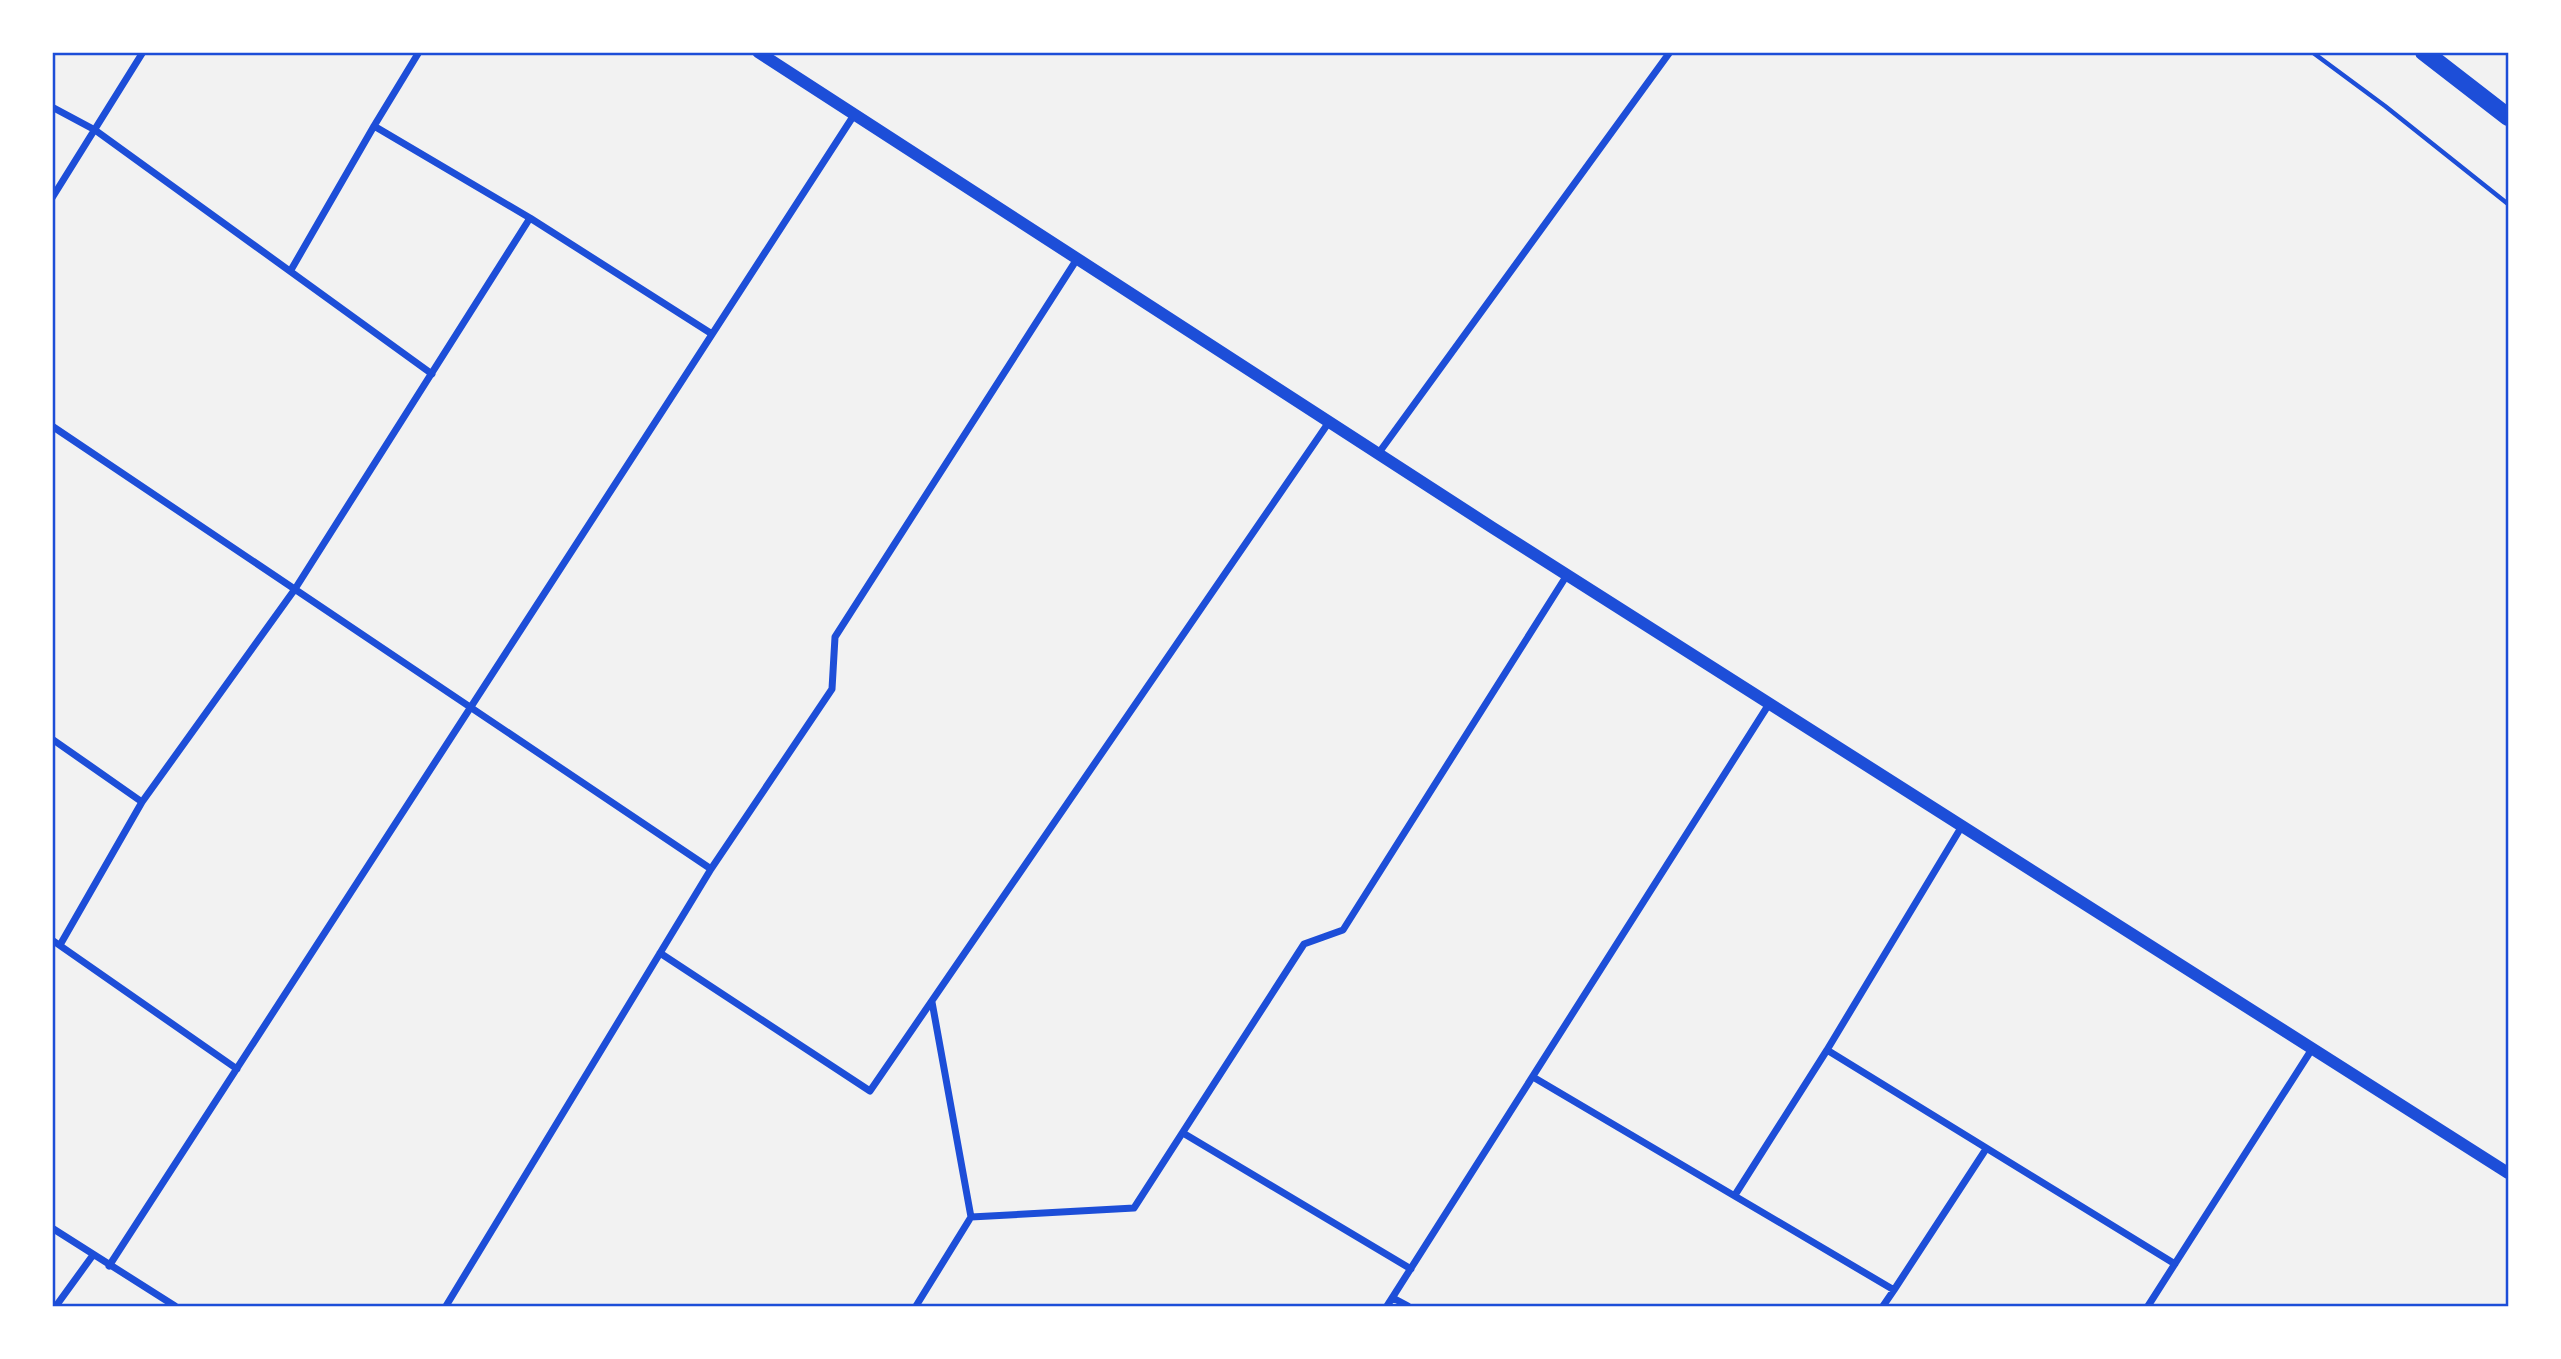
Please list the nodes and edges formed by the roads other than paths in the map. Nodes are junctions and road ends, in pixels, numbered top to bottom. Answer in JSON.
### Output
{"nodes":[{"id":1,"x":143,"y":52,"type":"edge"},
{"id":2,"x":419,"y":52,"type":"edge"},
{"id":3,"x":758,"y":52,"type":"edge"},
{"id":4,"x":1670,"y":52,"type":"edge"},
{"id":5,"x":2424,"y":52,"type":"edge"},
{"id":6,"x":52,"y":107,"type":"edge"},
{"id":7,"x":854,"y":115,"type":"junction"},
{"id":8,"x":2508,"y":117,"type":"edge"},
{"id":9,"x":374,"y":125,"type":"junction"},
{"id":10,"x":95,"y":130,"type":"junction"},
{"id":11,"x":52,"y":198,"type":"edge"},
{"id":12,"x":530,"y":218,"type":"junction"},
{"id":13,"x":1077,"y":260,"type":"junction"},
{"id":14,"x":291,"y":270,"type":"junction"},
{"id":15,"x":712,"y":334,"type":"junction"},
{"id":16,"x":432,"y":374,"type":"junction"},
{"id":17,"x":1329,"y":422,"type":"junction"},
{"id":18,"x":52,"y":426,"type":"edge"},
{"id":19,"x":1378,"y":454,"type":"junction"},
{"id":20,"x":1567,"y":575,"type":"junction"},
{"id":21,"x":295,"y":589,"type":"junction"},
{"id":22,"x":1769,"y":704,"type":"junction"},
{"id":23,"x":471,"y":707,"type":"junction"},
{"id":24,"x":52,"y":739,"type":"edge"},
{"id":25,"x":142,"y":802,"type":"junction"},
{"id":26,"x":1962,"y":827,"type":"junction"},
{"id":27,"x":711,"y":869,"type":"junction"},
{"id":28,"x":52,"y":940,"type":"edge"},
{"id":29,"x":60,"y":945,"type":"junction"},
{"id":30,"x":660,"y":953,"type":"junction"},
{"id":31,"x":932,"y":1002,"type":"junction"},
{"id":32,"x":2312,"y":1049,"type":"junction"},
{"id":33,"x":1827,"y":1050,"type":"junction"},
{"id":34,"x":237,"y":1069,"type":"junction"},
{"id":35,"x":1533,"y":1077,"type":"junction"},
{"id":36,"x":1182,"y":1133,"type":"junction"},
{"id":37,"x":1986,"y":1149,"type":"junction"},
{"id":38,"x":2508,"y":1173,"type":"edge"},
{"id":39,"x":1735,"y":1195,"type":"junction"},
{"id":40,"x":971,"y":1217,"type":"junction"},
{"id":41,"x":52,"y":1228,"type":"edge"},
{"id":42,"x":93,"y":1255,"type":"junction"},
{"id":43,"x":2175,"y":1265,"type":"junction"},
{"id":44,"x":109,"y":1266,"type":"junction"},
{"id":45,"x":1411,"y":1269,"type":"junction"},
{"id":46,"x":1894,"y":1290,"type":"junction"},
{"id":47,"x":1393,"y":1298,"type":"junction"},
{"id":48,"x":56,"y":1307,"type":"edge"},
{"id":49,"x":175,"y":1307,"type":"edge"},
{"id":50,"x":446,"y":1307,"type":"edge"},
{"id":51,"x":916,"y":1307,"type":"edge"},
{"id":52,"x":1387,"y":1307,"type":"edge"},
{"id":53,"x":1408,"y":1307,"type":"edge"},
{"id":54,"x":1883,"y":1307,"type":"edge"},
{"id":55,"x":2148,"y":1307,"type":"edge"}],
"edges":[{"from":1,"to":10,"type":"street"},
{"from":2,"to":9,"type":"street"},
{"from":3,"to":7,"type":"street"},
{"from":4,"to":19,"type":"street"},
{"from":5,"to":8,"type":"main road"},
{"from":6,"to":10,"type":"street"},
{"from":7,"to":13,"type":"street"},
{"from":7,"to":15,"type":"street"},
{"from":9,"to":12,"type":"street"},
{"from":9,"to":14,"type":"street"},
{"from":10,"to":11,"type":"street"},
{"from":10,"to":14,"type":"street"},
{"from":12,"to":15,"type":"street"},
{"from":12,"to":16,"type":"street"},
{"from":13,"to":17,"type":"street"},
{"from":13,"to":27,"type":"street"},
{"from":14,"to":16,"type":"street"},
{"from":15,"to":23,"type":"street"},
{"from":16,"to":21,"type":"street"},
{"from":17,"to":19,"type":"street"},
{"from":17,"to":31,"type":"street"},
{"from":18,"to":21,"type":"street"},
{"from":19,"to":20,"type":"street"},
{"from":20,"to":22,"type":"street"},
{"from":20,"to":36,"type":"street"},
{"from":21,"to":23,"type":"street"},
{"from":21,"to":25,"type":"street"},
{"from":22,"to":26,"type":"street"},
{"from":22,"to":35,"type":"street"},
{"from":23,"to":27,"type":"street"},
{"from":23,"to":34,"type":"street"},
{"from":24,"to":25,"type":"street"},
{"from":25,"to":29,"type":"street"},
{"from":26,"to":32,"type":"street"},
{"from":26,"to":33,"type":"street"},
{"from":27,"to":30,"type":"street"},
{"from":28,"to":29,"type":"street"},
{"from":29,"to":34,"type":"street"},
{"from":30,"to":31,"type":"street"},
{"from":30,"to":50,"type":"street"},
{"from":31,"to":40,"type":"street"},
{"from":32,"to":38,"type":"street"},
{"from":32,"to":43,"type":"street"},
{"from":33,"to":37,"type":"street"},
{"from":33,"to":39,"type":"street"},
{"from":34,"to":44,"type":"street"},
{"from":35,"to":39,"type":"street"},
{"from":35,"to":45,"type":"street"},
{"from":36,"to":40,"type":"street"},
{"from":36,"to":45,"type":"street"},
{"from":37,"to":43,"type":"street"},
{"from":37,"to":46,"type":"street"},
{"from":39,"to":46,"type":"street"},
{"from":40,"to":51,"type":"street"},
{"from":41,"to":42,"type":"street"},
{"from":42,"to":44,"type":"street"},
{"from":42,"to":48,"type":"street"},
{"from":43,"to":55,"type":"street"},
{"from":44,"to":49,"type":"street"},
{"from":45,"to":47,"type":"street"},
{"from":46,"to":54,"type":"street"},
{"from":47,"to":52,"type":"street"},
{"from":47,"to":53,"type":"street"}]}
